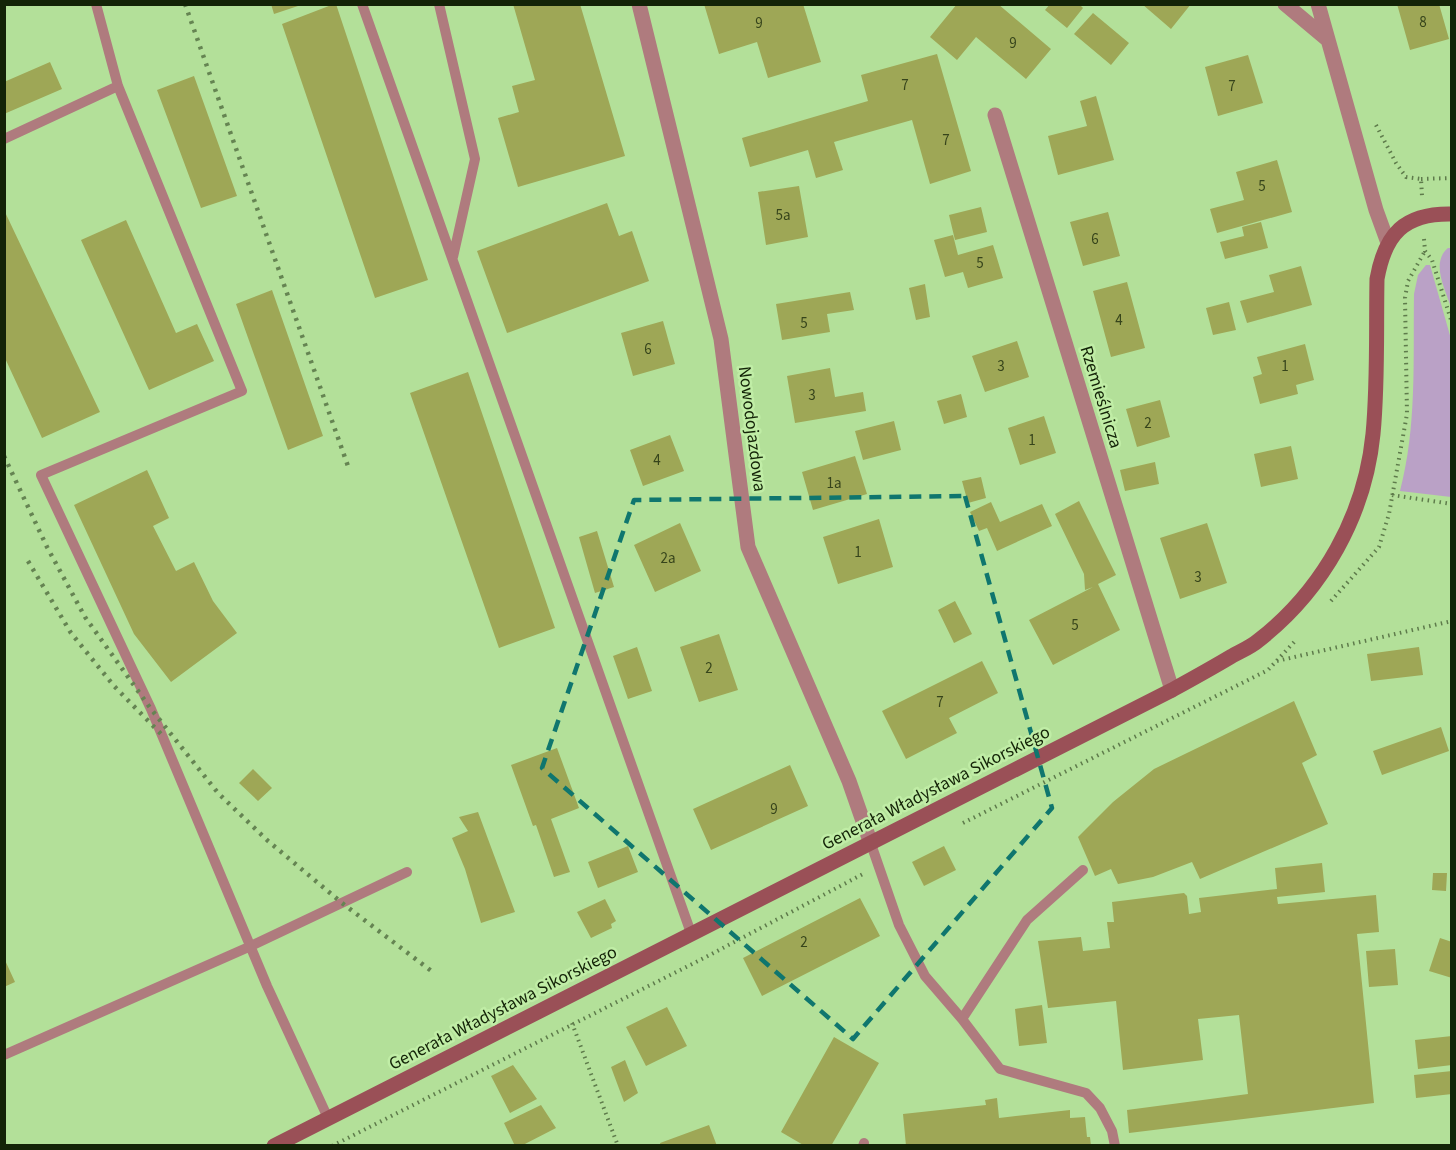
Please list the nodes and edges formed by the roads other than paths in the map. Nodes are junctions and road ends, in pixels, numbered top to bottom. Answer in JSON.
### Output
{"nodes":[{"id":1,"x":96,"y":4,"type":"edge"},
{"id":2,"x":362,"y":4,"type":"edge"},
{"id":3,"x":439,"y":4,"type":"edge"},
{"id":4,"x":639,"y":4,"type":"edge"},
{"id":5,"x":1285,"y":4,"type":"edge"},
{"id":6,"x":1318,"y":4,"type":"edge"},
{"id":7,"x":1328,"y":40,"type":"junction"},
{"id":8,"x":118,"y":86,"type":"junction"},
{"id":9,"x":995,"y":115,"type":"dead end"},
{"id":10,"x":4,"y":138,"type":"edge"},
{"id":11,"x":1452,"y":214,"type":"edge"},
{"id":12,"x":1388,"y":243,"type":"junction"},
{"id":13,"x":453,"y":258,"type":"junction"},
{"id":14,"x":1172,"y":690,"type":"junction"},
{"id":15,"x":871,"y":844,"type":"junction"},
{"id":16,"x":1083,"y":870,"type":"dead end"},
{"id":17,"x":407,"y":872,"type":"dead end"},
{"id":18,"x":691,"y":933,"type":"junction"},
{"id":19,"x":251,"y":946,"type":"junction"},
{"id":20,"x":962,"y":1018,"type":"junction"},
{"id":21,"x":4,"y":1055,"type":"edge"},
{"id":22,"x":327,"y":1118,"type":"junction"},
{"id":23,"x":274,"y":1146,"type":"edge"},
{"id":24,"x":1114,"y":1146,"type":"edge"}],
"edges":[{"from":1,"to":8,"type":"lane"},
{"from":2,"to":13,"type":"lane"},
{"from":3,"to":13,"type":"lane"},
{"from":4,"to":15,"type":"street","name":"Nowodojazdowa"},
{"from":5,"to":7,"type":"street"},
{"from":6,"to":7,"type":"street"},
{"from":7,"to":12,"type":"street"},
{"from":8,"to":10,"type":"lane"},
{"from":8,"to":19,"type":"lane"},
{"from":9,"to":14,"type":"street","name":"Rzemieślnicza"},
{"from":11,"to":12,"type":"street"},
{"from":12,"to":14,"type":"street","name":"Generała Władysława Sikorskiego"},
{"from":13,"to":18,"type":"lane"},
{"from":14,"to":15,"type":"street","name":"Generała Władysława Sikorskiego"},
{"from":15,"to":18,"type":"street","name":"Generała Władysława Sikorskiego"},
{"from":15,"to":20,"type":"lane"},
{"from":16,"to":20,"type":"lane"},
{"from":17,"to":19,"type":"lane"},
{"from":18,"to":22,"type":"street","name":"Generała Władysława Sikorskiego"},
{"from":19,"to":21,"type":"lane"},
{"from":19,"to":22,"type":"lane"},
{"from":20,"to":24,"type":"lane"},
{"from":22,"to":23,"type":"street","name":"Generała Władysława Sikorskiego"}]}
